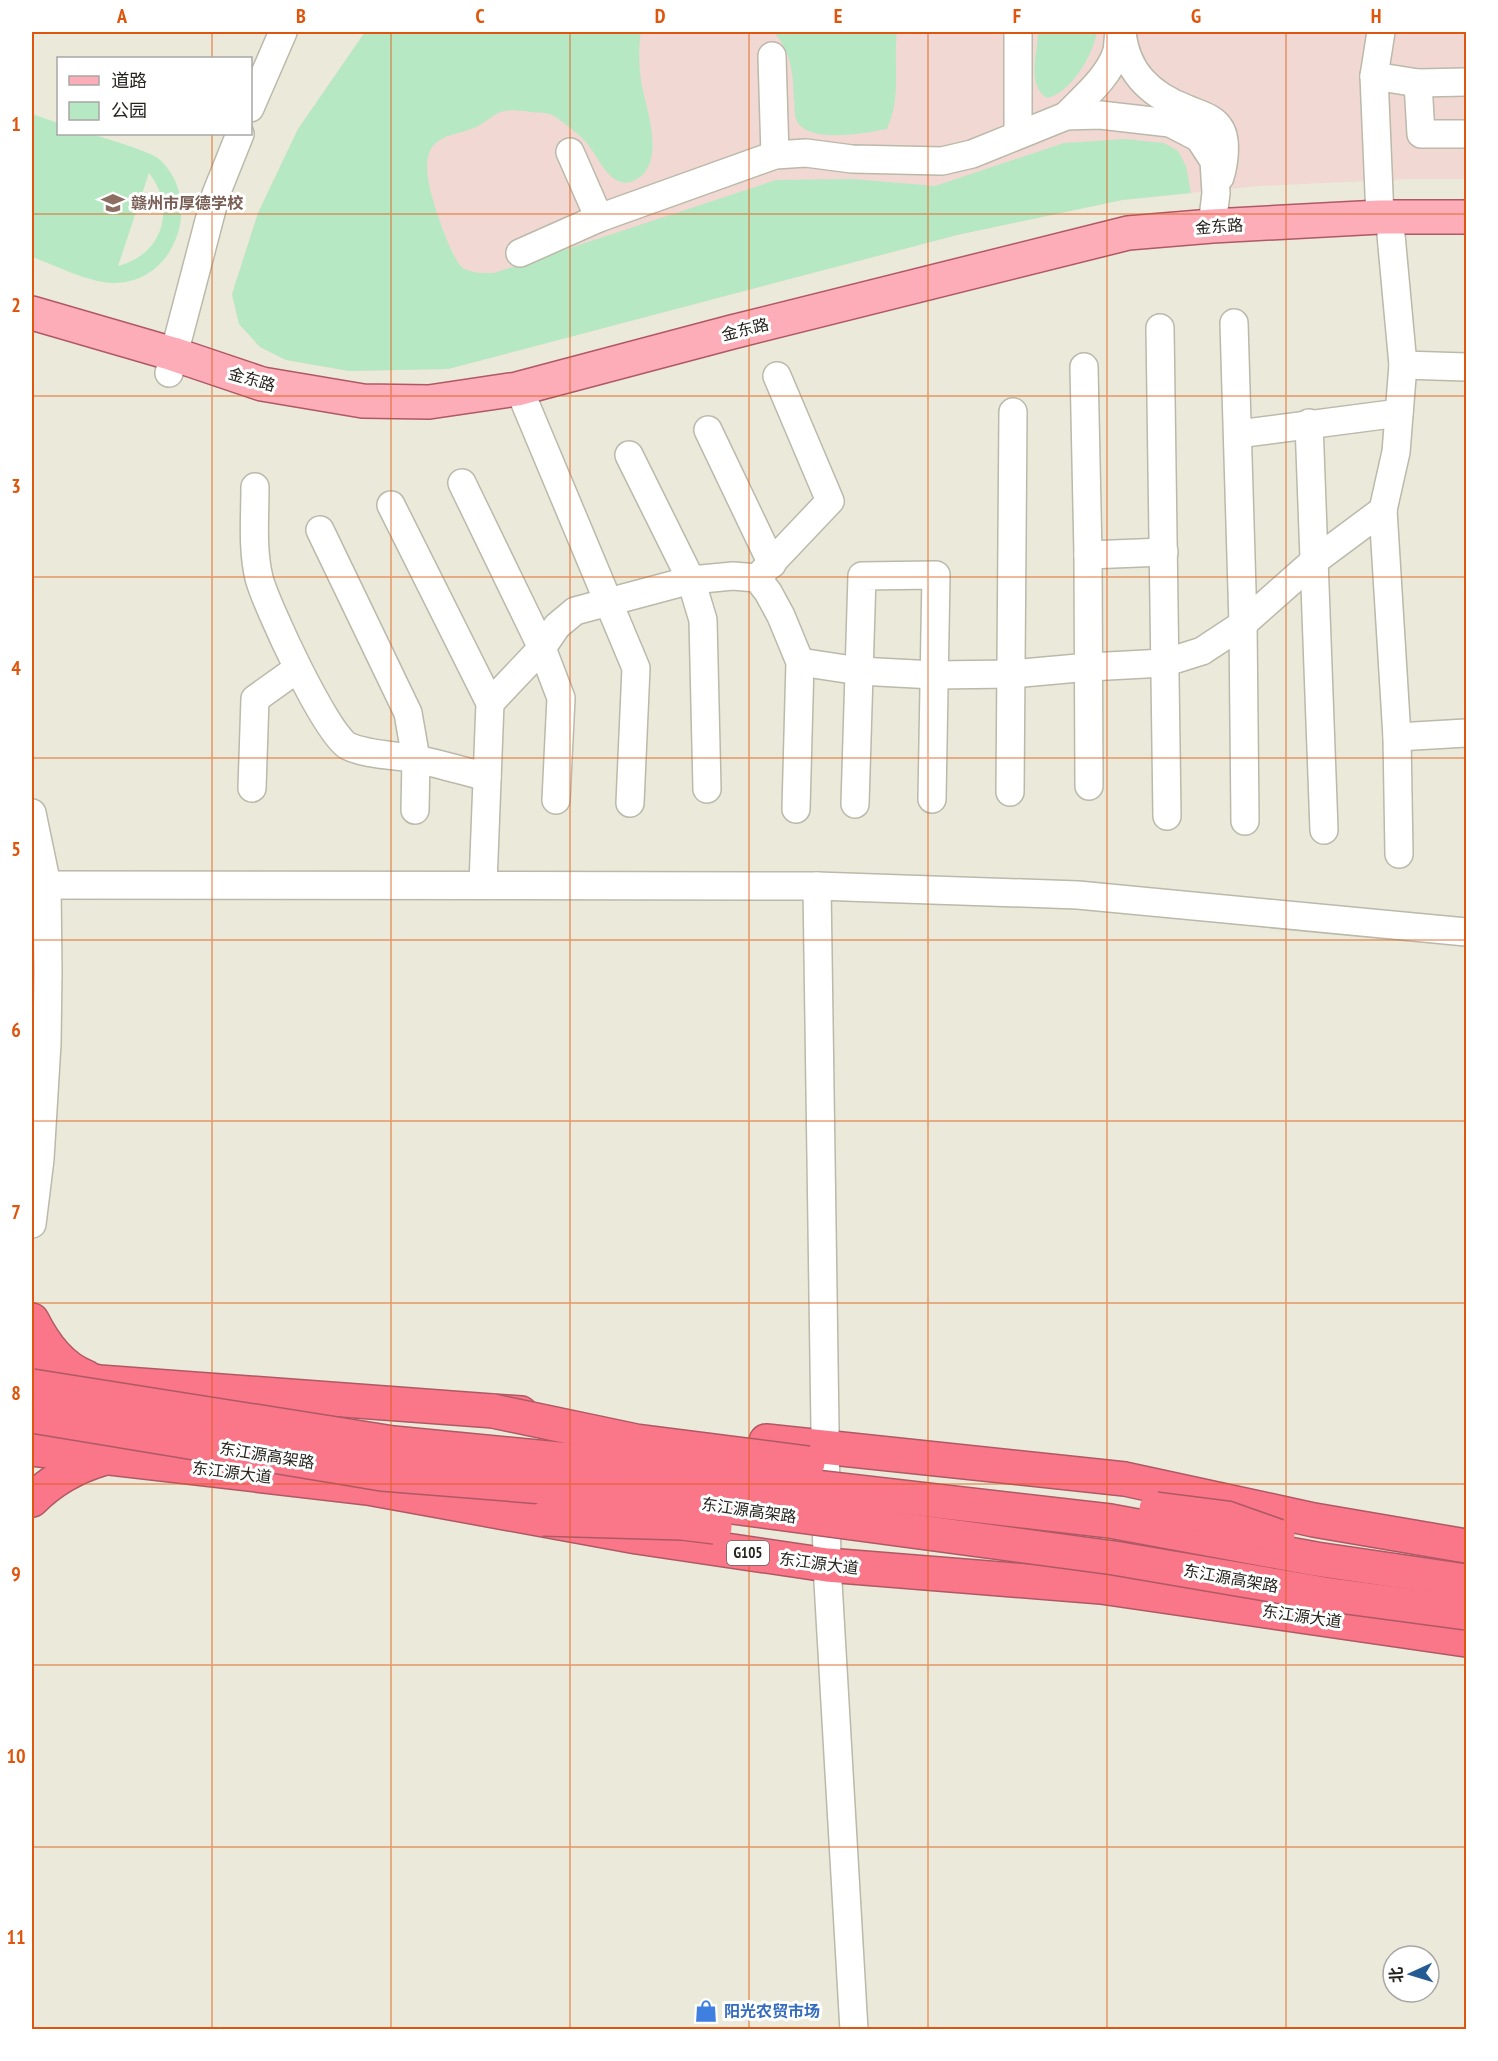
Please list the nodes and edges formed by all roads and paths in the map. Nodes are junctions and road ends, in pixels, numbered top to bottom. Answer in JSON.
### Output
{"nodes":[{"id":1,"x":282,"y":32,"type":"edge"},
{"id":2,"x":1018,"y":32,"type":"edge"},
{"id":3,"x":1121,"y":32,"type":"edge"},
{"id":4,"x":1381,"y":32,"type":"edge"},
{"id":5,"x":772,"y":56,"type":"dead end"},
{"id":6,"x":1374,"y":76,"type":"junction"},
{"id":7,"x":1467,"y":82,"type":"edge"},
{"id":8,"x":1418,"y":83,"type":"junction"},
{"id":9,"x":252,"y":103,"type":"edge"},
{"id":10,"x":1066,"y":116,"type":"junction"},
{"id":11,"x":1018,"y":134,"type":"junction"},
{"id":12,"x":1467,"y":134,"type":"edge"},
{"id":13,"x":240,"y":135,"type":"edge"},
{"id":14,"x":570,"y":152,"type":"dead end"},
{"id":15,"x":775,"y":155,"type":"junction"},
{"id":16,"x":1216,"y":193,"type":"junction"},
{"id":17,"x":1467,"y":217,"type":"edge"},
{"id":18,"x":598,"y":218,"type":"junction"},
{"id":19,"x":1212,"y":226,"type":"junction"},
{"id":20,"x":1385,"y":226,"type":"junction"},
{"id":21,"x":1467,"y":236,"type":"edge"},
{"id":22,"x":520,"y":253,"type":"dead end"},
{"id":23,"x":32,"y":313,"type":"edge"},
{"id":24,"x":1234,"y":323,"type":"dead end"},
{"id":25,"x":1160,"y":328,"type":"dead end"},
{"id":26,"x":32,"y":337,"type":"edge"},
{"id":27,"x":171,"y":363,"type":"junction"},
{"id":28,"x":1403,"y":365,"type":"junction"},
{"id":29,"x":1084,"y":367,"type":"dead end"},
{"id":30,"x":1467,"y":368,"type":"edge"},
{"id":31,"x":777,"y":376,"type":"dead end"},
{"id":32,"x":525,"y":403,"type":"junction"},
{"id":33,"x":1013,"y":412,"type":"dead end"},
{"id":34,"x":1399,"y":413,"type":"junction"},
{"id":35,"x":1309,"y":423,"type":"junction"},
{"id":36,"x":708,"y":430,"type":"dead end"},
{"id":37,"x":1238,"y":434,"type":"junction"},
{"id":38,"x":630,"y":455,"type":"dead end"},
{"id":39,"x":462,"y":483,"type":"dead end"},
{"id":40,"x":255,"y":487,"type":"dead end"},
{"id":41,"x":391,"y":505,"type":"dead end"},
{"id":42,"x":1383,"y":510,"type":"junction"},
{"id":43,"x":320,"y":530,"type":"dead end"},
{"id":44,"x":1164,"y":552,"type":"junction"},
{"id":45,"x":1088,"y":555,"type":"junction"},
{"id":46,"x":1313,"y":562,"type":"junction"},
{"id":47,"x":764,"y":571,"type":"junction"},
{"id":48,"x":691,"y":580,"type":"junction"},
{"id":49,"x":608,"y":601,"type":"junction"},
{"id":50,"x":1244,"y":624,"type":"junction"},
{"id":51,"x":542,"y":648,"type":"junction"},
{"id":52,"x":800,"y":662,"type":"junction"},
{"id":53,"x":1164,"y":663,"type":"junction"},
{"id":54,"x":1089,"y":667,"type":"junction"},
{"id":55,"x":297,"y":669,"type":"junction"},
{"id":56,"x":859,"y":670,"type":"junction"},
{"id":57,"x":1012,"y":674,"type":"junction"},
{"id":58,"x":934,"y":675,"type":"junction"},
{"id":59,"x":490,"y":703,"type":"junction"},
{"id":60,"x":1467,"y":733,"type":"edge"},
{"id":61,"x":1397,"y":737,"type":"junction"},
{"id":62,"x":416,"y":759,"type":"junction"},
{"id":63,"x":487,"y":777,"type":"junction"},
{"id":64,"x":1089,"y":786,"type":"dead end"},
{"id":65,"x":252,"y":788,"type":"dead end"},
{"id":66,"x":707,"y":789,"type":"dead end"},
{"id":67,"x":1010,"y":792,"type":"dead end"},
{"id":68,"x":932,"y":799,"type":"dead end"},
{"id":69,"x":556,"y":800,"type":"dead end"},
{"id":70,"x":630,"y":803,"type":"dead end"},
{"id":71,"x":855,"y":804,"type":"dead end"},
{"id":72,"x":796,"y":809,"type":"dead end"},
{"id":73,"x":415,"y":810,"type":"dead end"},
{"id":74,"x":32,"y":813,"type":"edge"},
{"id":75,"x":1167,"y":816,"type":"dead end"},
{"id":76,"x":1245,"y":821,"type":"dead end"},
{"id":77,"x":1324,"y":830,"type":"dead end"},
{"id":78,"x":1399,"y":854,"type":"dead end"},
{"id":79,"x":483,"y":884,"type":"junction"},
{"id":80,"x":39,"y":885,"type":"edge"},
{"id":81,"x":817,"y":886,"type":"junction"},
{"id":82,"x":1467,"y":932,"type":"edge"},
{"id":83,"x":32,"y":1224,"type":"edge"},
{"id":84,"x":32,"y":1320,"type":"edge"},
{"id":85,"x":32,"y":1369,"type":"edge"},
{"id":86,"x":99,"y":1382,"type":"junction"},
{"id":87,"x":32,"y":1386,"type":"edge"},
{"id":88,"x":493,"y":1411,"type":"junction"},
{"id":89,"x":32,"y":1416,"type":"edge"},
{"id":90,"x":32,"y":1449,"type":"edge"},
{"id":91,"x":826,"y":1449,"type":"junction"},
{"id":92,"x":106,"y":1458,"type":"junction"},
{"id":93,"x":32,"y":1500,"type":"edge"},
{"id":94,"x":543,"y":1520,"type":"junction"},
{"id":95,"x":1467,"y":1546,"type":"edge"},
{"id":96,"x":827,"y":1565,"type":"junction"},
{"id":97,"x":1356,"y":1565,"type":"junction"},
{"id":98,"x":1467,"y":1581,"type":"edge"},
{"id":99,"x":1324,"y":1594,"type":"junction"},
{"id":100,"x":1467,"y":1613,"type":"edge"},
{"id":101,"x":1467,"y":1640,"type":"edge"},
{"id":102,"x":854,"y":2030,"type":"edge"}],
"edges":[{"from":1,"to":9,"type":"street"},
{"from":2,"to":11,"type":"street"},
{"from":3,"to":10,"type":"street"},
{"from":3,"to":16,"type":"street"},
{"from":4,"to":6,"type":"street"},
{"from":5,"to":15,"type":"street"},
{"from":6,"to":8,"type":"street"},
{"from":6,"to":20,"type":"street"},
{"from":7,"to":8,"type":"street"},
{"from":8,"to":12,"type":"street"},
{"from":10,"to":11,"type":"street"},
{"from":10,"to":16,"type":"street"},
{"from":11,"to":15,"type":"street"},
{"from":13,"to":27,"type":"street"},
{"from":14,"to":18,"type":"street"},
{"from":15,"to":18,"type":"street"},
{"from":16,"to":19,"type":"street"},
{"from":17,"to":20,"type":"main road","name":"金东路"},
{"from":18,"to":22,"type":"street"},
{"from":19,"to":20,"type":"main road","name":"金东路"},
{"from":19,"to":27,"type":"main road","name":"金东路"},
{"from":20,"to":21,"type":"main road","name":"金东路"},
{"from":20,"to":28,"type":"street"},
{"from":20,"to":32,"type":"main road","name":"金东路"},
{"from":23,"to":27,"type":"main road","name":"金东路"},
{"from":24,"to":37,"type":"street"},
{"from":25,"to":44,"type":"street"},
{"from":26,"to":27,"type":"main road","name":"金东路"},
{"from":27,"to":32,"type":"main road","name":"金东路"},
{"from":28,"to":30,"type":"street"},
{"from":28,"to":34,"type":"street"},
{"from":29,"to":45,"type":"street"},
{"from":31,"to":47,"type":"street"},
{"from":32,"to":49,"type":"street"},
{"from":33,"to":57,"type":"street"},
{"from":34,"to":35,"type":"street"},
{"from":34,"to":42,"type":"street"},
{"from":35,"to":37,"type":"street"},
{"from":35,"to":46,"type":"street"},
{"from":36,"to":47,"type":"street"},
{"from":37,"to":50,"type":"street"},
{"from":38,"to":48,"type":"street"},
{"from":39,"to":51,"type":"street"},
{"from":40,"to":55,"type":"street"},
{"from":41,"to":59,"type":"street"},
{"from":42,"to":46,"type":"street"},
{"from":42,"to":61,"type":"street"},
{"from":43,"to":62,"type":"street"},
{"from":44,"to":45,"type":"street"},
{"from":44,"to":53,"type":"street"},
{"from":45,"to":54,"type":"street"},
{"from":46,"to":50,"type":"street"},
{"from":46,"to":77,"type":"street"},
{"from":47,"to":48,"type":"street"},
{"from":47,"to":52,"type":"street"},
{"from":48,"to":49,"type":"street"},
{"from":48,"to":66,"type":"street"},
{"from":49,"to":51,"type":"street"},
{"from":49,"to":70,"type":"street"},
{"from":50,"to":53,"type":"street"},
{"from":50,"to":76,"type":"street"},
{"from":51,"to":59,"type":"street"},
{"from":51,"to":69,"type":"street"},
{"from":52,"to":56,"type":"street"},
{"from":52,"to":72,"type":"street"},
{"from":53,"to":54,"type":"street"},
{"from":53,"to":75,"type":"street"},
{"from":54,"to":57,"type":"street"},
{"from":54,"to":64,"type":"street"},
{"from":55,"to":62,"type":"street"},
{"from":55,"to":65,"type":"street"},
{"from":56,"to":58,"type":"street"},
{"from":56,"to":58,"type":"street"},
{"from":56,"to":71,"type":"street"},
{"from":57,"to":58,"type":"street"},
{"from":57,"to":67,"type":"street"},
{"from":58,"to":68,"type":"street"},
{"from":59,"to":63,"type":"street"},
{"from":60,"to":61,"type":"street"},
{"from":61,"to":78,"type":"street"},
{"from":62,"to":63,"type":"street"},
{"from":62,"to":73,"type":"street"},
{"from":63,"to":79,"type":"street"},
{"from":74,"to":80,"type":"street"},
{"from":79,"to":80,"type":"street"},
{"from":79,"to":81,"type":"street"},
{"from":80,"to":83,"type":"street"},
{"from":81,"to":82,"type":"street"},
{"from":81,"to":91,"type":"street"},
{"from":84,"to":86,"type":"highway"},
{"from":85,"to":86,"type":"highway"},
{"from":86,"to":88,"type":"highway"},
{"from":87,"to":97,"type":"highway","name":"东江源高架路","bridge":true},
{"from":88,"to":91,"type":"highway"},
{"from":88,"to":97,"type":"highway","bridge":true},
{"from":89,"to":99,"type":"highway","name":"东江源高架路","bridge":true},
{"from":90,"to":92,"type":"highway","name":"东江源大道","number":"G105"},
{"from":91,"to":95,"type":"highway"},
{"from":91,"to":96,"type":"street"},
{"from":92,"to":93,"type":"highway"},
{"from":92,"to":94,"type":"highway","name":"东江源大道","number":"G105"},
{"from":94,"to":96,"type":"highway","name":"东江源大道","number":"G105"},
{"from":94,"to":99,"type":"highway","bridge":true},
{"from":96,"to":101,"type":"highway","name":"东江源大道","number":"G105"},
{"from":96,"to":102,"type":"street"},
{"from":97,"to":98,"type":"highway","name":"东江源高架路","bridge":true},
{"from":99,"to":100,"type":"highway","name":"东江源高架路","bridge":true}]}
